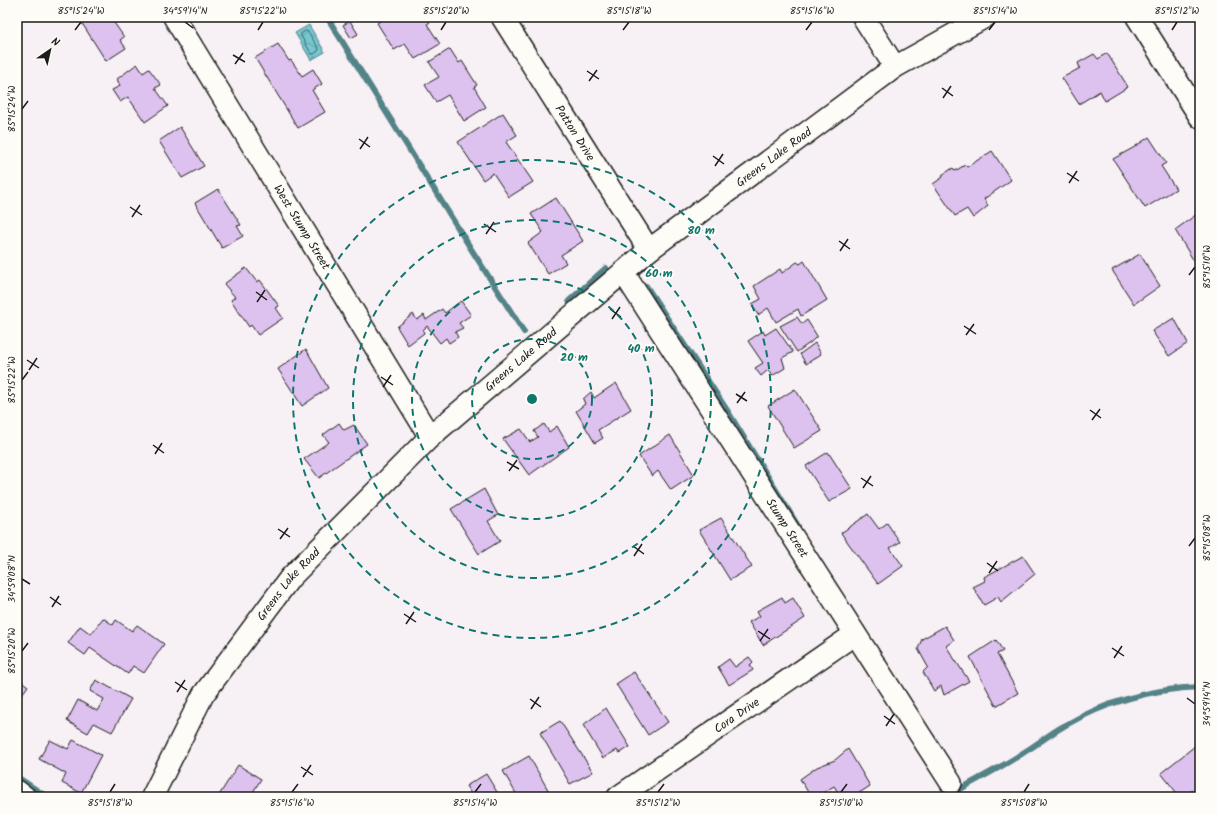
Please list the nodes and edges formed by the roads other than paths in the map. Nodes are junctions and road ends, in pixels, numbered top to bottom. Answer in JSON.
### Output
{"nodes":[{"id":1,"x":174,"y":17,"type":"edge"},
{"id":2,"x":502,"y":17,"type":"edge"},
{"id":3,"x":863,"y":17,"type":"edge"},
{"id":4,"x":985,"y":17,"type":"edge"},
{"id":5,"x":1137,"y":17,"type":"edge"},
{"id":6,"x":895,"y":67,"type":"junction"},
{"id":7,"x":1200,"y":117,"type":"edge"},
{"id":8,"x":649,"y":250,"type":"junction"},
{"id":9,"x":623,"y":272,"type":"junction"},
{"id":10,"x":430,"y":436,"type":"junction"},
{"id":11,"x":855,"y":634,"type":"junction"},
{"id":12,"x":951,"y":784,"type":"dead end"},
{"id":13,"x":17,"y":792,"type":"edge"},
{"id":14,"x":25,"y":797,"type":"edge"},
{"id":15,"x":152,"y":797,"type":"edge"},
{"id":16,"x":618,"y":797,"type":"edge"}],
"edges":[{"from":1,"to":10,"type":"street","name":"West Stump Street"},
{"from":2,"to":8,"type":"street","name":"Patton Drive"},
{"from":3,"to":6,"type":"street"},
{"from":4,"to":6,"type":"street","name":"Greens Lake Road"},
{"from":5,"to":7,"type":"street"},
{"from":6,"to":8,"type":"street","name":"Greens Lake Road"},
{"from":8,"to":9,"type":"street","name":"Greens Lake Road"},
{"from":9,"to":10,"type":"street","name":"Greens Lake Road"},
{"from":9,"to":11,"type":"street","name":"Stump Street"},
{"from":10,"to":15,"type":"street","name":"Greens Lake Road"},
{"from":11,"to":12,"type":"street","name":"Stump Street"},
{"from":11,"to":16,"type":"street","name":"Cora Drive"},
{"from":13,"to":14,"type":"street"}]}
